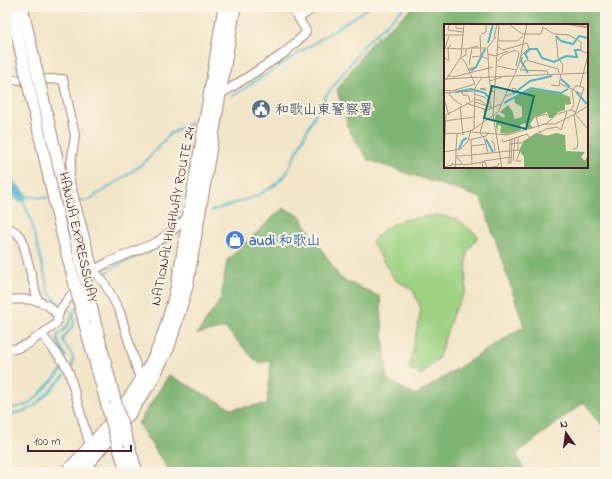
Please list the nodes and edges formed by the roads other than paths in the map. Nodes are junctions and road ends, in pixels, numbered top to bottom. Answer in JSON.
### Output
{"nodes":[{"id":1,"x":11,"y":7,"type":"edge"},
{"id":2,"x":22,"y":7,"type":"edge"},
{"id":3,"x":224,"y":7,"type":"edge"},
{"id":4,"x":235,"y":7,"type":"edge"},
{"id":5,"x":292,"y":7,"type":"edge"},
{"id":6,"x":315,"y":7,"type":"edge"},
{"id":7,"x":299,"y":18,"type":"junction"},
{"id":8,"x":7,"y":80,"type":"edge"},
{"id":9,"x":220,"y":95,"type":"junction"},
{"id":10,"x":208,"y":102,"type":"junction"},
{"id":11,"x":202,"y":207,"type":"junction"},
{"id":12,"x":189,"y":216,"type":"junction"},
{"id":13,"x":7,"y":227,"type":"edge"},
{"id":14,"x":96,"y":272,"type":"junction"},
{"id":15,"x":7,"y":300,"type":"edge"},
{"id":16,"x":38,"y":301,"type":"junction"},
{"id":17,"x":58,"y":313,"type":"junction"},
{"id":18,"x":42,"y":335,"type":"junction"},
{"id":19,"x":7,"y":348,"type":"edge"},
{"id":20,"x":146,"y":382,"type":"junction"},
{"id":21,"x":90,"y":447,"type":"junction"},
{"id":22,"x":93,"y":458,"type":"junction"},
{"id":23,"x":66,"y":472,"type":"edge"},
{"id":24,"x":80,"y":472,"type":"edge"},
{"id":25,"x":127,"y":472,"type":"edge"},
{"id":26,"x":137,"y":472,"type":"edge"}],
"edges":[{"from":1,"to":25,"type":"highway","name":"HANWA EXPRESSWAY","bridge":true},
{"from":2,"to":26,"type":"highway","name":"HANWA EXPRESSWAY","bridge":true},
{"from":3,"to":10,"type":"highway","name":"NATIONAL HIGHWAY ROUTE 24"},
{"from":4,"to":9,"type":"highway","name":"NATIONAL HIGHWAY ROUTE 24"},
{"from":5,"to":7,"type":"street"},
{"from":6,"to":7,"type":"street"},
{"from":7,"to":9,"type":"street"},
{"from":8,"to":14,"type":"street"},
{"from":9,"to":10,"type":"street"},
{"from":9,"to":11,"type":"highway","name":"NATIONAL HIGHWAY ROUTE 24"},
{"from":10,"to":12,"type":"highway","name":"NATIONAL HIGHWAY ROUTE 24"},
{"from":11,"to":12,"type":"street"},
{"from":11,"to":20,"type":"highway","name":"NATIONAL HIGHWAY ROUTE 24"},
{"from":12,"to":14,"type":"street"},
{"from":12,"to":20,"type":"highway","name":"NATIONAL HIGHWAY ROUTE 24"},
{"from":13,"to":16,"type":"street"},
{"from":14,"to":17,"type":"street"},
{"from":14,"to":20,"type":"street"},
{"from":15,"to":16,"type":"street"},
{"from":16,"to":17,"type":"street"},
{"from":17,"to":18,"type":"street"},
{"from":18,"to":19,"type":"street"},
{"from":18,"to":21,"type":"street"},
{"from":20,"to":21,"type":"highway","name":"NATIONAL HIGHWAY ROUTE 24"},
{"from":20,"to":22,"type":"highway","name":"NATIONAL HIGHWAY ROUTE 24"},
{"from":21,"to":22,"type":"street"},
{"from":21,"to":23,"type":"highway","name":"NATIONAL HIGHWAY ROUTE 24"},
{"from":22,"to":24,"type":"highway","name":"NATIONAL HIGHWAY ROUTE 24"}]}
